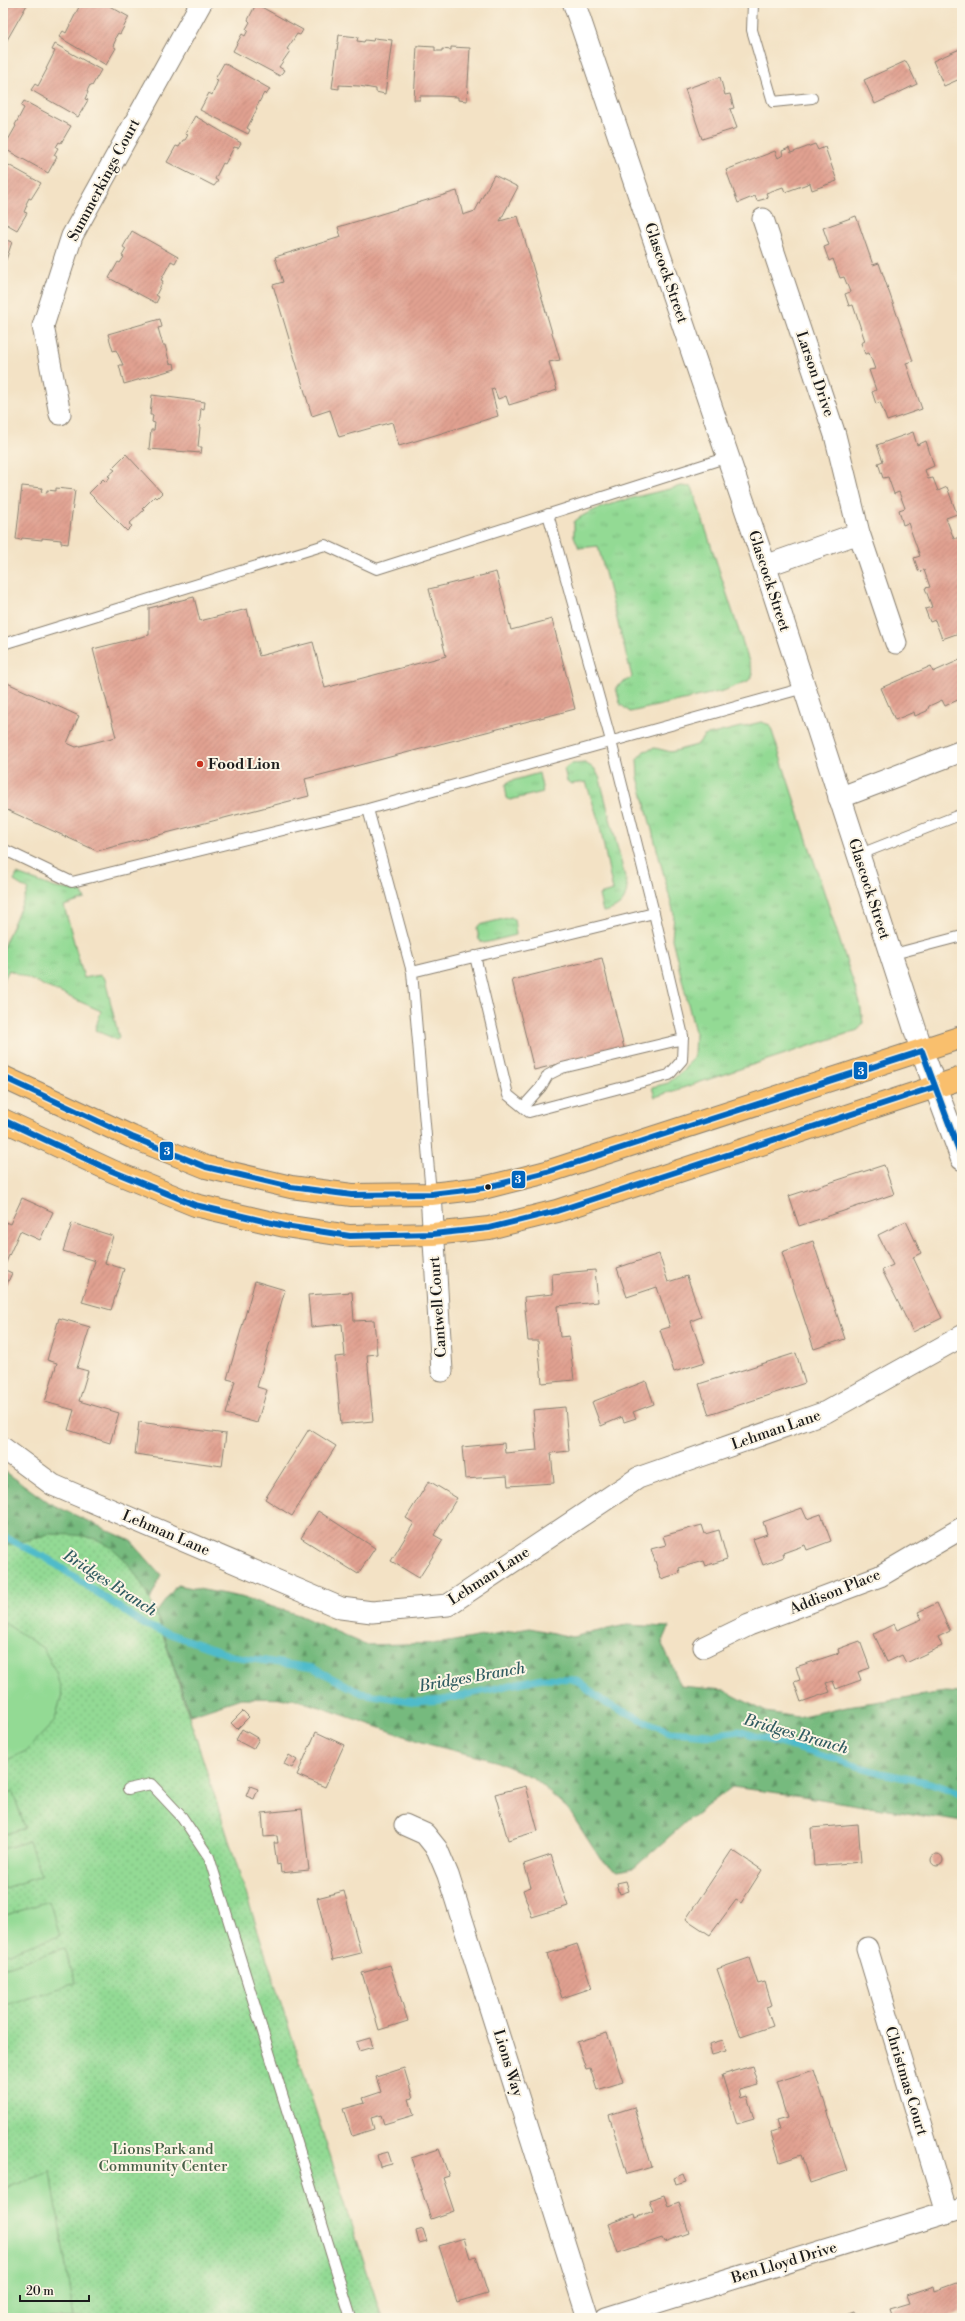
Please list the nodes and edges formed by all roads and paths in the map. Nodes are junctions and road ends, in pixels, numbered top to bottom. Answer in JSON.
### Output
{"nodes":[{"id":1,"x":201,"y":3,"type":"edge"},
{"id":2,"x":574,"y":3,"type":"edge"},
{"id":3,"x":753,"y":3,"type":"edge"},
{"id":4,"x":812,"y":98,"type":"dead end"},
{"id":5,"x":763,"y":219,"type":"dead end"},
{"id":6,"x":60,"y":414,"type":"dead end"},
{"id":7,"x":728,"y":458,"type":"junction"},
{"id":8,"x":548,"y":514,"type":"junction"},
{"id":9,"x":859,"y":533,"type":"junction"},
{"id":10,"x":764,"y":566,"type":"junction"},
{"id":11,"x":3,"y":644,"type":"edge"},
{"id":12,"x":896,"y":644,"type":"dead end"},
{"id":13,"x":804,"y":688,"type":"junction"},
{"id":14,"x":611,"y":741,"type":"junction"},
{"id":15,"x":962,"y":750,"type":"edge"},
{"id":16,"x":839,"y":798,"type":"junction"},
{"id":17,"x":368,"y":809,"type":"junction"},
{"id":18,"x":962,"y":814,"type":"edge"},
{"id":19,"x":3,"y":850,"type":"edge"},
{"id":20,"x":858,"y":854,"type":"junction"},
{"id":21,"x":654,"y":913,"type":"junction"},
{"id":22,"x":962,"y":936,"type":"edge"},
{"id":23,"x":475,"y":956,"type":"junction"},
{"id":24,"x":890,"y":956,"type":"junction"},
{"id":25,"x":412,"y":972,"type":"junction"},
{"id":26,"x":962,"y":1036,"type":"edge"},
{"id":27,"x":683,"y":1039,"type":"junction"},
{"id":28,"x":922,"y":1051,"type":"junction"},
{"id":29,"x":3,"y":1076,"type":"edge"},
{"id":30,"x":962,"y":1078,"type":"edge"},
{"id":31,"x":934,"y":1087,"type":"junction"},
{"id":32,"x":522,"y":1107,"type":"junction"},
{"id":33,"x":3,"y":1120,"type":"edge"},
{"id":34,"x":962,"y":1159,"type":"edge"},
{"id":35,"x":431,"y":1194,"type":"junction"},
{"id":36,"x":434,"y":1234,"type":"junction"},
{"id":37,"x":962,"y":1336,"type":"edge"},
{"id":38,"x":442,"y":1371,"type":"dead end"},
{"id":39,"x":3,"y":1448,"type":"edge"},
{"id":40,"x":962,"y":1528,"type":"edge"},
{"id":41,"x":704,"y":1648,"type":"dead end"},
{"id":42,"x":128,"y":1789,"type":"dead end"},
{"id":43,"x":405,"y":1825,"type":"dead end"},
{"id":44,"x":867,"y":1948,"type":"dead end"},
{"id":45,"x":954,"y":2211,"type":"edge"},
{"id":46,"x":351,"y":2318,"type":"edge"},
{"id":47,"x":588,"y":2318,"type":"edge"},
{"id":48,"x":606,"y":2318,"type":"edge"}],
"edges":[{"from":1,"to":6,"type":"street","name":"Summerkings Court"},
{"from":2,"to":7,"type":"street","name":"Glascock Street"},
{"from":3,"to":4,"type":"lane"},
{"from":5,"to":9,"type":"street","name":"Larson Drive"},
{"from":7,"to":8,"type":"lane"},
{"from":7,"to":10,"type":"street","name":"Glascock Street"},
{"from":8,"to":11,"type":"lane"},
{"from":8,"to":14,"type":"lane"},
{"from":9,"to":10,"type":"street"},
{"from":9,"to":12,"type":"street","name":"Larson Drive"},
{"from":10,"to":13,"type":"street","name":"Glascock Street"},
{"from":13,"to":14,"type":"lane"},
{"from":13,"to":16,"type":"street","name":"Glascock Street"},
{"from":14,"to":17,"type":"lane"},
{"from":14,"to":21,"type":"lane"},
{"from":15,"to":16,"type":"street"},
{"from":16,"to":20,"type":"street","name":"Glascock Street"},
{"from":17,"to":19,"type":"lane"},
{"from":17,"to":25,"type":"lane"},
{"from":18,"to":20,"type":"lane"},
{"from":20,"to":24,"type":"street","name":"Glascock Street"},
{"from":21,"to":23,"type":"lane"},
{"from":21,"to":27,"type":"lane"},
{"from":22,"to":24,"type":"lane"},
{"from":23,"to":25,"type":"lane"},
{"from":23,"to":32,"type":"lane"},
{"from":24,"to":28,"type":"street","name":"Glascock Street"},
{"from":25,"to":35,"type":"lane"},
{"from":26,"to":28,"type":"main road"},
{"from":27,"to":32,"type":"lane"},
{"from":27,"to":32,"type":"lane"},
{"from":28,"to":31,"type":"street","name":"Glascock Street"},
{"from":28,"to":35,"type":"main road"},
{"from":29,"to":35,"type":"main road"},
{"from":30,"to":31,"type":"main road"},
{"from":31,"to":34,"type":"street","name":"Glascock Street"},
{"from":31,"to":36,"type":"main road"},
{"from":33,"to":36,"type":"main road"},
{"from":35,"to":36,"type":"street","name":"Cantwell Court"},
{"from":36,"to":38,"type":"street","name":"Cantwell Court"},
{"from":37,"to":39,"type":"street","name":"Lehman Lane"},
{"from":40,"to":41,"type":"street","name":"Addison Place"},
{"from":42,"to":46,"type":"lane"},
{"from":43,"to":47,"type":"street","name":"Lions Way"},
{"from":44,"to":45,"type":"street","name":"Christmas Court"},
{"from":45,"to":48,"type":"street","name":"Ben Lloyd Drive"}]}
